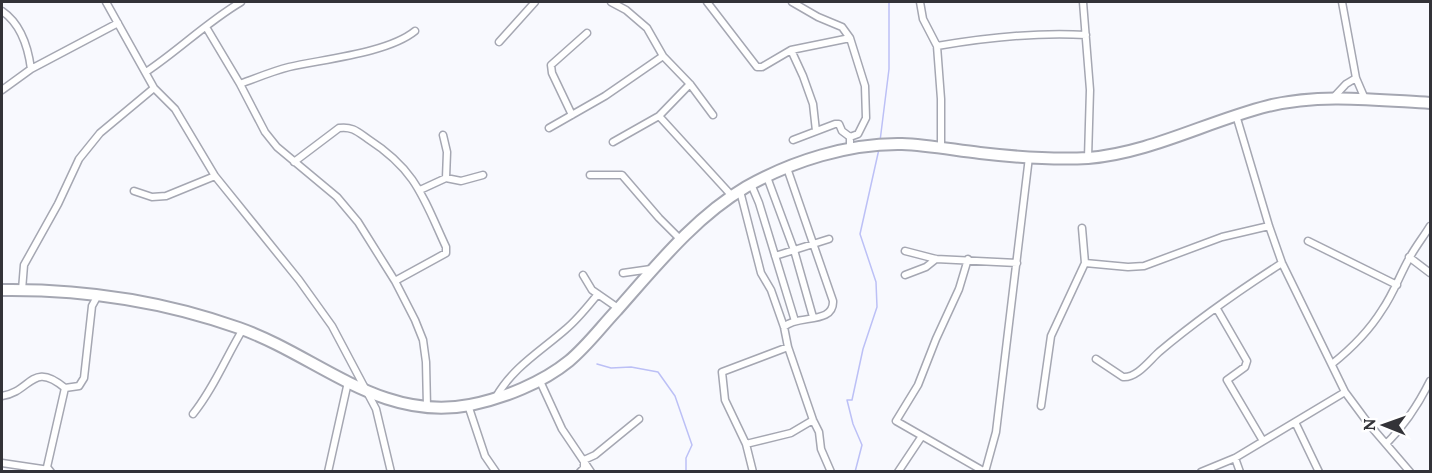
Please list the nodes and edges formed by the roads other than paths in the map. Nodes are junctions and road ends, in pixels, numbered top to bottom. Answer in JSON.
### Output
{"nodes":[{"id":1,"x":106,"y":2,"type":"edge"},
{"id":2,"x":241,"y":2,"type":"edge"},
{"id":3,"x":535,"y":2,"type":"edge"},
{"id":4,"x":611,"y":2,"type":"edge"},
{"id":5,"x":707,"y":2,"type":"edge"},
{"id":6,"x":792,"y":2,"type":"edge"},
{"id":7,"x":921,"y":2,"type":"edge"},
{"id":8,"x":1083,"y":2,"type":"edge"},
{"id":9,"x":1342,"y":2,"type":"edge"},
{"id":10,"x":2,"y":12,"type":"edge"},
{"id":11,"x":118,"y":23,"type":"junction"},
{"id":12,"x":206,"y":27,"type":"junction"},
{"id":13,"x":415,"y":31,"type":"dead end"},
{"id":14,"x":587,"y":33,"type":"dead end"},
{"id":15,"x":1086,"y":35,"type":"junction"},
{"id":16,"x":850,"y":38,"type":"junction"},
{"id":17,"x":499,"y":42,"type":"dead end"},
{"id":18,"x":937,"y":46,"type":"junction"},
{"id":19,"x":791,"y":50,"type":"junction"},
{"id":20,"x":663,"y":56,"type":"junction"},
{"id":21,"x":31,"y":69,"type":"junction"},
{"id":22,"x":146,"y":72,"type":"junction"},
{"id":23,"x":1356,"y":78,"type":"junction"},
{"id":24,"x":240,"y":84,"type":"junction"},
{"id":25,"x":690,"y":84,"type":"junction"},
{"id":26,"x":154,"y":88,"type":"junction"},
{"id":27,"x":2,"y":90,"type":"edge"},
{"id":28,"x":1332,"y":99,"type":"junction"},
{"id":29,"x":1365,"y":99,"type":"junction"},
{"id":30,"x":1431,"y":103,"type":"edge"},
{"id":31,"x":572,"y":114,"type":"junction"},
{"id":32,"x":713,"y":115,"type":"dead end"},
{"id":33,"x":1236,"y":115,"type":"junction"},
{"id":34,"x":659,"y":116,"type":"junction"},
{"id":35,"x":549,"y":128,"type":"dead end"},
{"id":36,"x":816,"y":131,"type":"junction"},
{"id":37,"x":443,"y":135,"type":"dead end"},
{"id":38,"x":793,"y":140,"type":"dead end"},
{"id":39,"x":613,"y":142,"type":"dead end"},
{"id":40,"x":850,"y":143,"type":"junction"},
{"id":41,"x":941,"y":148,"type":"junction"},
{"id":42,"x":1029,"y":157,"type":"junction"},
{"id":43,"x":1088,"y":158,"type":"junction"},
{"id":44,"x":294,"y":162,"type":"junction"},
{"id":45,"x":787,"y":168,"type":"junction"},
{"id":46,"x":483,"y":175,"type":"dead end"},
{"id":47,"x":590,"y":175,"type":"dead end"},
{"id":48,"x":215,"y":176,"type":"junction"},
{"id":49,"x":767,"y":177,"type":"junction"},
{"id":50,"x":446,"y":178,"type":"junction"},
{"id":51,"x":751,"y":184,"type":"junction"},
{"id":52,"x":420,"y":190,"type":"junction"},
{"id":53,"x":134,"y":191,"type":"dead end"},
{"id":54,"x":736,"y":194,"type":"junction"},
{"id":55,"x":1269,"y":226,"type":"junction"},
{"id":56,"x":1431,"y":226,"type":"edge"},
{"id":57,"x":1082,"y":228,"type":"dead end"},
{"id":58,"x":829,"y":239,"type":"dead end"},
{"id":59,"x":681,"y":240,"type":"junction"},
{"id":60,"x":1308,"y":241,"type":"dead end"},
{"id":61,"x":812,"y":244,"type":"junction"},
{"id":62,"x":794,"y":250,"type":"junction"},
{"id":63,"x":905,"y":251,"type":"dead end"},
{"id":64,"x":776,"y":256,"type":"junction"},
{"id":65,"x":1409,"y":257,"type":"junction"},
{"id":66,"x":936,"y":260,"type":"junction"},
{"id":67,"x":968,"y":260,"type":"junction"},
{"id":68,"x":1017,"y":263,"type":"junction"},
{"id":69,"x":1085,"y":263,"type":"junction"},
{"id":70,"x":1282,"y":263,"type":"junction"},
{"id":71,"x":655,"y":268,"type":"junction"},
{"id":72,"x":623,"y":273,"type":"dead end"},
{"id":73,"x":1431,"y":273,"type":"edge"},
{"id":74,"x":583,"y":275,"type":"dead end"},
{"id":75,"x":905,"y":275,"type":"dead end"},
{"id":76,"x":395,"y":281,"type":"junction"},
{"id":77,"x":1397,"y":285,"type":"junction"},
{"id":78,"x":2,"y":290,"type":"edge"},
{"id":79,"x":22,"y":290,"type":"junction"},
{"id":80,"x":598,"y":294,"type":"junction"},
{"id":81,"x":98,"y":295,"type":"junction"},
{"id":82,"x":618,"y":308,"type":"junction"},
{"id":83,"x":1217,"y":309,"type":"junction"},
{"id":84,"x":813,"y":317,"type":"junction"},
{"id":85,"x":795,"y":321,"type":"junction"},
{"id":86,"x":784,"y":327,"type":"junction"},
{"id":87,"x":243,"y":329,"type":"junction"},
{"id":88,"x":788,"y":347,"type":"junction"},
{"id":89,"x":1096,"y":358,"type":"dead end"},
{"id":90,"x":1332,"y":364,"type":"junction"},
{"id":91,"x":539,"y":379,"type":"junction"},
{"id":92,"x":1431,"y":381,"type":"edge"},
{"id":93,"x":348,"y":382,"type":"junction"},
{"id":94,"x":65,"y":388,"type":"junction"},
{"id":95,"x":367,"y":392,"type":"junction"},
{"id":96,"x":1345,"y":392,"type":"junction"},
{"id":97,"x":2,"y":396,"type":"edge"},
{"id":98,"x":496,"y":398,"type":"junction"},
{"id":99,"x":468,"y":405,"type":"junction"},
{"id":100,"x":1041,"y":406,"type":"dead end"},
{"id":101,"x":427,"y":409,"type":"junction"},
{"id":102,"x":194,"y":414,"type":"dead end"},
{"id":103,"x":639,"y":419,"type":"dead end"},
{"id":104,"x":813,"y":420,"type":"junction"},
{"id":105,"x":1295,"y":422,"type":"junction"},
{"id":106,"x":921,"y":436,"type":"junction"},
{"id":107,"x":1263,"y":441,"type":"junction"},
{"id":108,"x":746,"y":444,"type":"junction"},
{"id":109,"x":1386,"y":444,"type":"junction"},
{"id":110,"x":1235,"y":458,"type":"junction"},
{"id":111,"x":584,"y":460,"type":"junction"},
{"id":112,"x":2,"y":463,"type":"edge"},
{"id":113,"x":50,"y":471,"type":"edge"},
{"id":114,"x":328,"y":471,"type":"edge"},
{"id":115,"x":391,"y":471,"type":"edge"},
{"id":116,"x":496,"y":471,"type":"edge"},
{"id":117,"x":580,"y":471,"type":"edge"},
{"id":118,"x":591,"y":471,"type":"edge"},
{"id":119,"x":753,"y":471,"type":"edge"},
{"id":120,"x":831,"y":471,"type":"edge"},
{"id":121,"x":898,"y":471,"type":"edge"},
{"id":122,"x":1201,"y":471,"type":"edge"},
{"id":123,"x":1240,"y":471,"type":"edge"},
{"id":124,"x":1319,"y":471,"type":"edge"},
{"id":125,"x":1410,"y":471,"type":"edge"}],
"edges":[{"from":1,"to":11,"type":"street"},
{"from":2,"to":12,"type":"street"},
{"from":3,"to":17,"type":"street"},
{"from":4,"to":20,"type":"street"},
{"from":5,"to":19,"type":"street"},
{"from":6,"to":16,"type":"street"},
{"from":7,"to":18,"type":"street"},
{"from":8,"to":15,"type":"street"},
{"from":9,"to":23,"type":"street"},
{"from":10,"to":21,"type":"street"},
{"from":11,"to":21,"type":"street"},
{"from":11,"to":22,"type":"street"},
{"from":12,"to":22,"type":"street"},
{"from":12,"to":24,"type":"street"},
{"from":13,"to":24,"type":"street"},
{"from":14,"to":31,"type":"street"},
{"from":15,"to":18,"type":"street"},
{"from":15,"to":43,"type":"street"},
{"from":16,"to":19,"type":"street"},
{"from":16,"to":40,"type":"street"},
{"from":18,"to":41,"type":"street"},
{"from":19,"to":36,"type":"street"},
{"from":20,"to":25,"type":"street"},
{"from":20,"to":31,"type":"street"},
{"from":21,"to":27,"type":"street"},
{"from":22,"to":26,"type":"street"},
{"from":23,"to":28,"type":"street"},
{"from":23,"to":29,"type":"street"},
{"from":24,"to":44,"type":"street"},
{"from":25,"to":32,"type":"street"},
{"from":25,"to":34,"type":"street"},
{"from":26,"to":48,"type":"street"},
{"from":26,"to":79,"type":"street"},
{"from":28,"to":29,"type":"main road"},
{"from":28,"to":33,"type":"main road"},
{"from":29,"to":30,"type":"main road"},
{"from":31,"to":35,"type":"street"},
{"from":33,"to":43,"type":"main road"},
{"from":33,"to":55,"type":"street"},
{"from":34,"to":39,"type":"street"},
{"from":34,"to":54,"type":"street"},
{"from":36,"to":38,"type":"street"},
{"from":36,"to":40,"type":"street"},
{"from":37,"to":50,"type":"street"},
{"from":40,"to":41,"type":"main road"},
{"from":40,"to":45,"type":"main road"},
{"from":41,"to":42,"type":"main road"},
{"from":42,"to":43,"type":"main road"},
{"from":42,"to":68,"type":"street"},
{"from":44,"to":52,"type":"street"},
{"from":44,"to":76,"type":"street"},
{"from":45,"to":49,"type":"main road"},
{"from":45,"to":61,"type":"street"},
{"from":46,"to":50,"type":"street"},
{"from":47,"to":59,"type":"street"},
{"from":48,"to":53,"type":"street"},
{"from":48,"to":95,"type":"street"},
{"from":49,"to":51,"type":"main road"},
{"from":49,"to":62,"type":"street"},
{"from":50,"to":52,"type":"street"},
{"from":51,"to":54,"type":"main road"},
{"from":51,"to":64,"type":"street"},
{"from":52,"to":76,"type":"street"},
{"from":54,"to":59,"type":"main road"},
{"from":54,"to":86,"type":"street"},
{"from":55,"to":69,"type":"street"},
{"from":55,"to":70,"type":"street"},
{"from":56,"to":65,"type":"street"},
{"from":57,"to":69,"type":"street"},
{"from":58,"to":61,"type":"street"},
{"from":59,"to":71,"type":"main road"},
{"from":60,"to":77,"type":"street"},
{"from":61,"to":62,"type":"street"},
{"from":61,"to":84,"type":"street"},
{"from":62,"to":64,"type":"street"},
{"from":62,"to":84,"type":"street"},
{"from":63,"to":66,"type":"street"},
{"from":64,"to":85,"type":"street"},
{"from":65,"to":73,"type":"street"},
{"from":65,"to":77,"type":"street"},
{"from":66,"to":67,"type":"street"},
{"from":66,"to":75,"type":"street"},
{"from":67,"to":68,"type":"street"},
{"from":67,"to":106,"type":"street"},
{"from":68,"to":106,"type":"street"},
{"from":69,"to":100,"type":"street"},
{"from":70,"to":83,"type":"street"},
{"from":70,"to":90,"type":"street"},
{"from":71,"to":72,"type":"street"},
{"from":71,"to":82,"type":"main road"},
{"from":74,"to":80,"type":"street"},
{"from":76,"to":101,"type":"street"},
{"from":77,"to":90,"type":"street"},
{"from":78,"to":79,"type":"main road"},
{"from":79,"to":81,"type":"main road"},
{"from":80,"to":82,"type":"street"},
{"from":80,"to":98,"type":"street"},
{"from":81,"to":87,"type":"main road"},
{"from":81,"to":94,"type":"street"},
{"from":82,"to":91,"type":"main road"},
{"from":83,"to":89,"type":"street"},
{"from":83,"to":107,"type":"street"},
{"from":84,"to":85,"type":"street"},
{"from":85,"to":86,"type":"street"},
{"from":86,"to":88,"type":"street"},
{"from":87,"to":93,"type":"main road"},
{"from":87,"to":102,"type":"street"},
{"from":88,"to":104,"type":"street"},
{"from":88,"to":108,"type":"street"},
{"from":90,"to":96,"type":"street"},
{"from":91,"to":98,"type":"main road"},
{"from":91,"to":111,"type":"street"},
{"from":92,"to":109,"type":"street"},
{"from":93,"to":95,"type":"main road"},
{"from":93,"to":114,"type":"street"},
{"from":94,"to":97,"type":"street"},
{"from":94,"to":113,"type":"street"},
{"from":95,"to":101,"type":"main road"},
{"from":95,"to":115,"type":"street"},
{"from":96,"to":105,"type":"street"},
{"from":96,"to":109,"type":"street"},
{"from":98,"to":99,"type":"main road"},
{"from":99,"to":101,"type":"main road"},
{"from":99,"to":116,"type":"street"},
{"from":103,"to":111,"type":"street"},
{"from":104,"to":108,"type":"street"},
{"from":104,"to":120,"type":"street"},
{"from":105,"to":107,"type":"street"},
{"from":105,"to":124,"type":"street"},
{"from":106,"to":121,"type":"street"},
{"from":107,"to":110,"type":"street"},
{"from":108,"to":119,"type":"street"},
{"from":109,"to":125,"type":"street"},
{"from":110,"to":122,"type":"street"},
{"from":110,"to":123,"type":"street"},
{"from":111,"to":117,"type":"street"},
{"from":111,"to":118,"type":"street"},
{"from":112,"to":113,"type":"street"}]}
